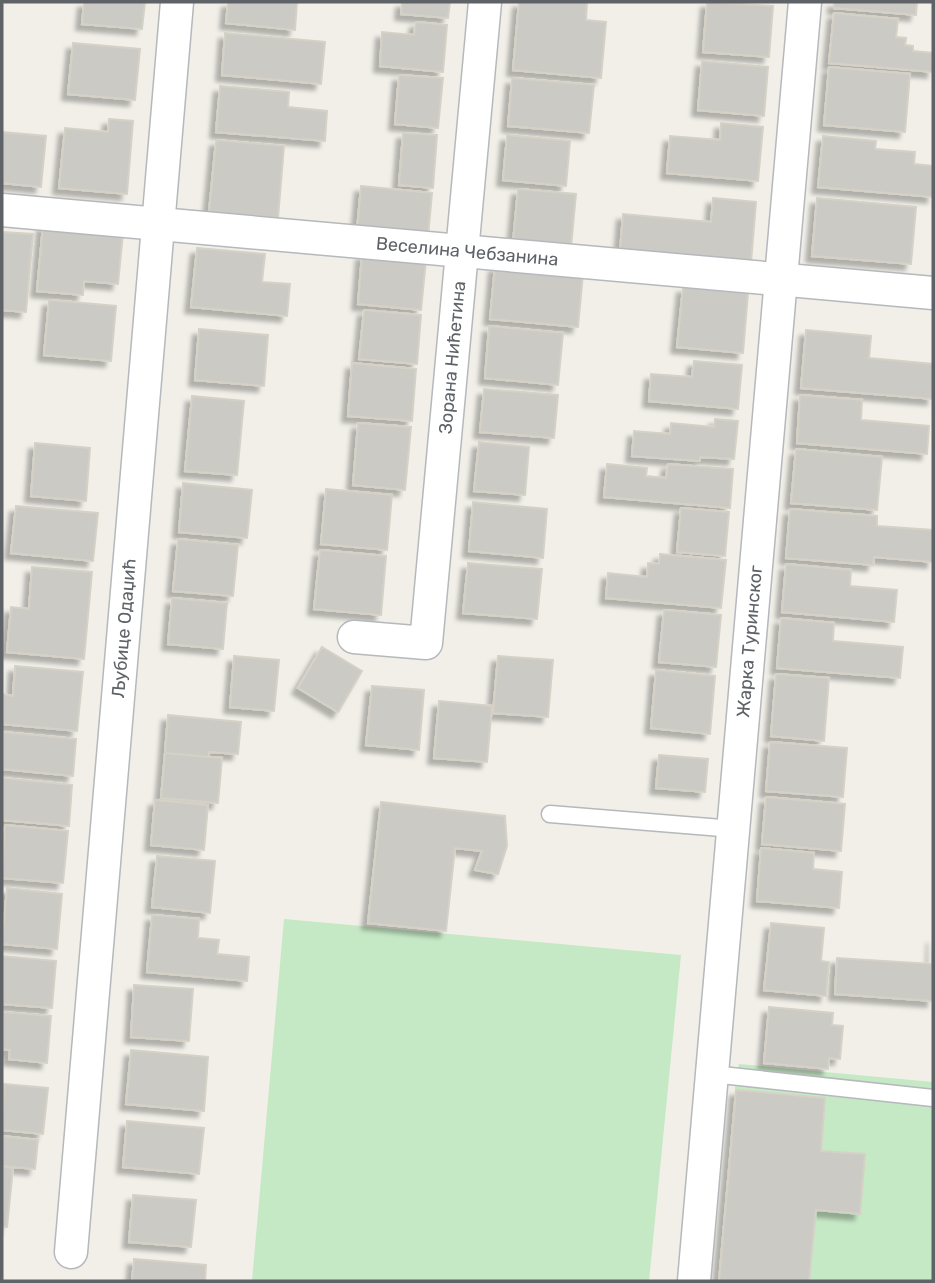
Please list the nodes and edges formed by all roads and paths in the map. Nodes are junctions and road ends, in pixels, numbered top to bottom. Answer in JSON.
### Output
{"nodes":[{"id":1,"x":177,"y":2,"type":"edge"},
{"id":2,"x":485,"y":2,"type":"edge"},
{"id":3,"x":805,"y":2,"type":"edge"},
{"id":4,"x":2,"y":210,"type":"edge"},
{"id":5,"x":159,"y":223,"type":"junction"},
{"id":6,"x":462,"y":250,"type":"junction"},
{"id":7,"x":781,"y":280,"type":"junction"},
{"id":8,"x":933,"y":293,"type":"edge"},
{"id":9,"x":354,"y":636,"type":"dead end"},
{"id":10,"x":550,"y":814,"type":"dead end"},
{"id":11,"x":734,"y":829,"type":"junction"},
{"id":12,"x":712,"y":1074,"type":"junction"},
{"id":13,"x":933,"y":1098,"type":"edge"},
{"id":14,"x":71,"y":1252,"type":"dead end"},
{"id":15,"x":694,"y":1281,"type":"edge"}],
"edges":[{"from":1,"to":5,"type":"street","name":"Љубице Одаџић"},
{"from":2,"to":6,"type":"street","name":"Зорана Нићетина"},
{"from":3,"to":7,"type":"street","name":"Жарка Туринског"},
{"from":4,"to":5,"type":"street","name":"Веселина Чебзанина"},
{"from":5,"to":6,"type":"street","name":"Веселина Чебзанина"},
{"from":5,"to":14,"type":"street","name":"Љубице Одаџић"},
{"from":6,"to":7,"type":"street","name":"Веселина Чебзанина"},
{"from":6,"to":9,"type":"street","name":"Зорана Нићетина"},
{"from":7,"to":8,"type":"street","name":"Веселина Чебзанина"},
{"from":7,"to":11,"type":"street","name":"Жарка Туринског"},
{"from":10,"to":11,"type":"lane"},
{"from":11,"to":12,"type":"street","name":"Жарка Туринског"},
{"from":12,"to":13,"type":"lane"},
{"from":12,"to":15,"type":"street","name":"Жарка Туринског"}]}
